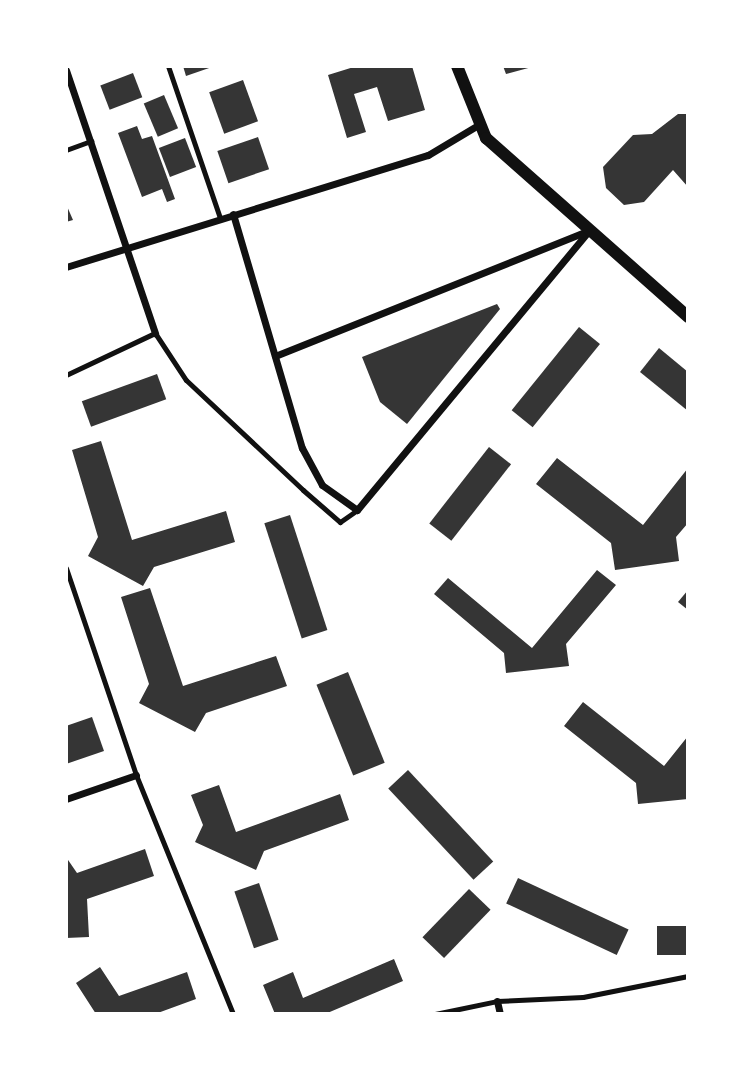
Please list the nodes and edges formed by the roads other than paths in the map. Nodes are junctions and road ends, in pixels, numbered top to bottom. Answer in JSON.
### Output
{"nodes":[{"id":1,"x":168,"y":66,"type":"edge"},
{"id":2,"x":457,"y":66,"type":"edge"},
{"id":3,"x":66,"y":70,"type":"edge"},
{"id":4,"x":478,"y":125,"type":"junction"},
{"id":5,"x":91,"y":141,"type":"junction"},
{"id":6,"x":66,"y":150,"type":"edge"},
{"id":7,"x":233,"y":214,"type":"junction"},
{"id":8,"x":220,"y":218,"type":"junction"},
{"id":9,"x":589,"y":231,"type":"junction"},
{"id":10,"x":129,"y":249,"type":"junction"},
{"id":11,"x":66,"y":267,"type":"edge"},
{"id":12,"x":688,"y":317,"type":"edge"},
{"id":13,"x":155,"y":333,"type":"junction"},
{"id":14,"x":275,"y":356,"type":"junction"},
{"id":15,"x":66,"y":374,"type":"edge"},
{"id":16,"x":357,"y":510,"type":"junction"},
{"id":17,"x":66,"y":568,"type":"edge"},
{"id":18,"x":136,"y":775,"type":"junction"},
{"id":19,"x":66,"y":799,"type":"edge"},
{"id":20,"x":688,"y":976,"type":"edge"},
{"id":21,"x":497,"y":1001,"type":"junction"},
{"id":22,"x":233,"y":1013,"type":"edge"},
{"id":23,"x":435,"y":1013,"type":"edge"},
{"id":24,"x":500,"y":1013,"type":"edge"}],
"edges":[{"from":1,"to":8,"type":"lane"},
{"from":2,"to":4,"type":"street"},
{"from":3,"to":5,"type":"street"},
{"from":4,"to":7,"type":"street"},
{"from":4,"to":9,"type":"street"},
{"from":5,"to":6,"type":"lane"},
{"from":5,"to":10,"type":"street"},
{"from":7,"to":8,"type":"street"},
{"from":7,"to":14,"type":"street"},
{"from":8,"to":10,"type":"street"},
{"from":9,"to":12,"type":"street"},
{"from":9,"to":14,"type":"street"},
{"from":9,"to":16,"type":"street"},
{"from":10,"to":11,"type":"street"},
{"from":10,"to":13,"type":"street"},
{"from":13,"to":15,"type":"lane"},
{"from":13,"to":16,"type":"lane"},
{"from":14,"to":16,"type":"street"},
{"from":17,"to":18,"type":"lane"},
{"from":18,"to":19,"type":"street"},
{"from":18,"to":22,"type":"lane"},
{"from":20,"to":21,"type":"lane"},
{"from":21,"to":23,"type":"lane"},
{"from":21,"to":24,"type":"street"}]}
